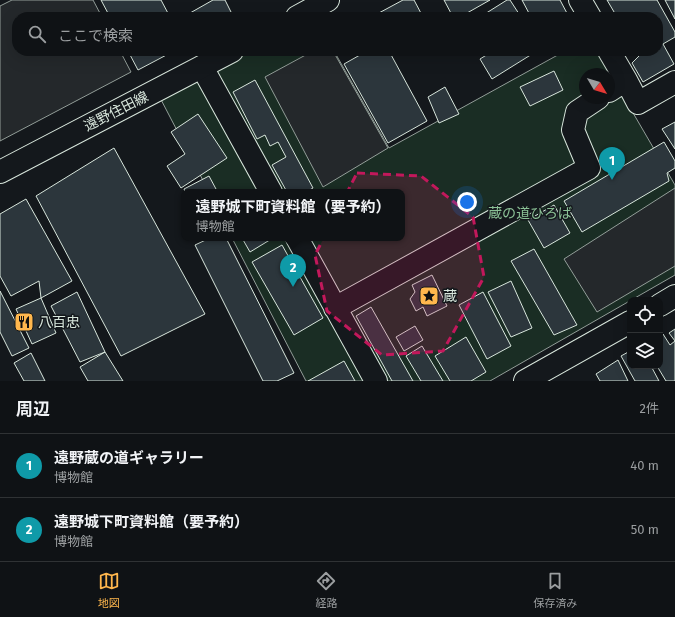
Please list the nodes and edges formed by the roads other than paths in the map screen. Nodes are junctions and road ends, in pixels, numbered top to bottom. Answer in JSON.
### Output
{"nodes":[{"id":1,"x":328,"y":0,"type":"edge"},
{"id":2,"x":580,"y":0,"type":"edge"},
{"id":3,"x":306,"y":12,"type":"edge"},
{"id":4,"x":587,"y":12,"type":"edge"},
{"id":5,"x":223,"y":56,"type":"edge"},
{"id":6,"x":610,"y":56,"type":"edge"},
{"id":7,"x":202,"y":67,"type":"junction"},
{"id":8,"x":675,"y":82,"type":"edge"},
{"id":9,"x":617,"y":85,"type":"edge"},
{"id":10,"x":589,"y":104,"type":"edge"},
{"id":11,"x":0,"y":172,"type":"edge"},
{"id":12,"x":269,"y":189,"type":"edge"},
{"id":13,"x":298,"y":241,"type":"edge"},
{"id":14,"x":675,"y":296,"type":"edge"},
{"id":15,"x":663,"y":303,"type":"edge"},
{"id":16,"x":335,"y":308,"type":"junction"},
{"id":17,"x":627,"y":324,"type":"edge"},
{"id":18,"x":376,"y":381,"type":"edge"},
{"id":19,"x":525,"y":381,"type":"edge"}],
"edges":[{"from":1,"to":3,"type":"street"},
{"from":2,"to":4,"type":"street"},
{"from":5,"to":7,"type":"street","name":"遠野住田線"},
{"from":6,"to":9,"type":"street"},
{"from":7,"to":11,"type":"street","name":"遠野住田線"},
{"from":7,"to":12,"type":"street"},
{"from":8,"to":9,"type":"street"},
{"from":10,"to":16,"type":"street"},
{"from":13,"to":16,"type":"street"},
{"from":14,"to":15,"type":"street"},
{"from":16,"to":18,"type":"street"},
{"from":17,"to":19,"type":"street"}]}
